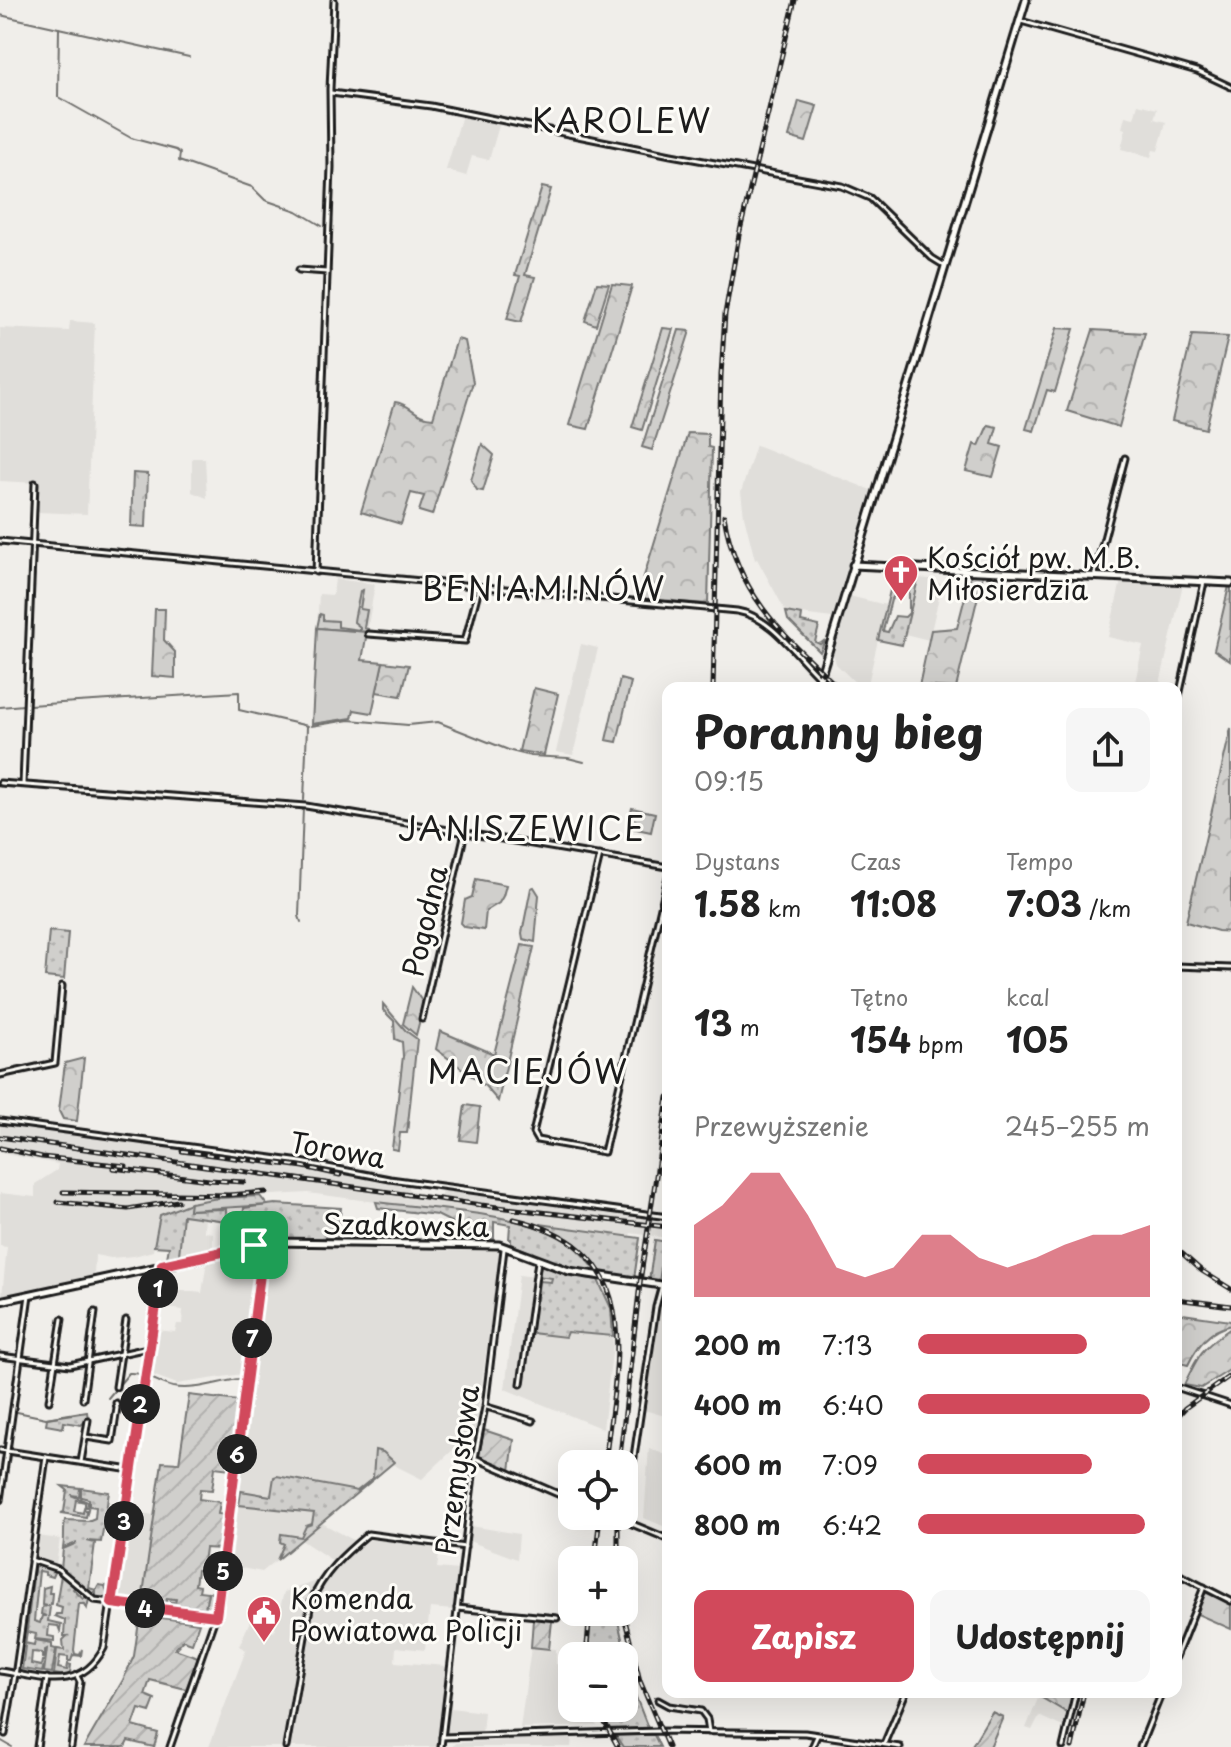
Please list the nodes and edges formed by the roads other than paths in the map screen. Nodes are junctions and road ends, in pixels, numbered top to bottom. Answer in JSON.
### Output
{"nodes":[{"id":1,"x":334,"y":0,"type":"edge"},
{"id":2,"x":1026,"y":0,"type":"edge"},
{"id":3,"x":1020,"y":21,"type":"junction"},
{"id":4,"x":1231,"y":87,"type":"edge"},
{"id":5,"x":331,"y":93,"type":"junction"},
{"id":6,"x":945,"y":266,"type":"junction"},
{"id":7,"x":299,"y":270,"type":"dead end"},
{"id":8,"x":327,"y":272,"type":"junction"},
{"id":9,"x":1125,"y":458,"type":"dead end"},
{"id":10,"x":35,"y":483,"type":"dead end"},
{"id":11,"x":0,"y":541,"type":"edge"},
{"id":12,"x":33,"y":544,"type":"junction"},
{"id":13,"x":853,"y":565,"type":"junction"},
{"id":14,"x":316,"y":572,"type":"junction"},
{"id":15,"x":1094,"y":577,"type":"junction"},
{"id":16,"x":1204,"y":582,"type":"junction"},
{"id":17,"x":1231,"y":583,"type":"edge"},
{"id":18,"x":479,"y":588,"type":"junction"},
{"id":19,"x":368,"y":634,"type":"dead end"},
{"id":20,"x":819,"y":677,"type":"junction"},
{"id":21,"x":818,"y":682,"type":"edge"},
{"id":22,"x":1182,"y":683,"type":"edge"},
{"id":23,"x":0,"y":783,"type":"edge"},
{"id":24,"x":23,"y":784,"type":"junction"},
{"id":25,"x":465,"y":832,"type":"junction"},
{"id":26,"x":600,"y":855,"type":"junction"},
{"id":27,"x":662,"y":866,"type":"edge"},
{"id":28,"x":662,"y":903,"type":"edge"},
{"id":29,"x":1182,"y":966,"type":"edge"},
{"id":30,"x":1231,"y":968,"type":"edge"},
{"id":31,"x":62,"y":986,"type":"dead end"},
{"id":32,"x":422,"y":1019,"type":"dead end"},
{"id":33,"x":0,"y":1075,"type":"edge"},
{"id":34,"x":0,"y":1121,"type":"edge"},
{"id":35,"x":662,"y":1217,"type":"edge"},
{"id":36,"x":264,"y":1243,"type":"junction"},
{"id":37,"x":505,"y":1245,"type":"junction"},
{"id":38,"x":539,"y":1259,"type":"junction"},
{"id":39,"x":162,"y":1265,"type":"junction"},
{"id":40,"x":662,"y":1286,"type":"edge"},
{"id":41,"x":29,"y":1295,"type":"junction"},
{"id":42,"x":662,"y":1297,"type":"edge"},
{"id":43,"x":0,"y":1301,"type":"edge"},
{"id":44,"x":95,"y":1312,"type":"dead end"},
{"id":45,"x":62,"y":1319,"type":"dead end"},
{"id":46,"x":126,"y":1320,"type":"dead end"},
{"id":47,"x":148,"y":1348,"type":"junction"},
{"id":48,"x":120,"y":1355,"type":"junction"},
{"id":49,"x":0,"y":1356,"type":"edge"},
{"id":50,"x":20,"y":1359,"type":"junction"},
{"id":51,"x":87,"y":1362,"type":"junction"},
{"id":52,"x":55,"y":1363,"type":"junction"},
{"id":53,"x":521,"y":1384,"type":"dead end"},
{"id":54,"x":116,"y":1387,"type":"dead end"},
{"id":55,"x":1182,"y":1389,"type":"edge"},
{"id":56,"x":83,"y":1399,"type":"dead end"},
{"id":57,"x":49,"y":1401,"type":"dead end"},
{"id":58,"x":116,"y":1403,"type":"dead end"},
{"id":59,"x":1231,"y":1405,"type":"edge"},
{"id":60,"x":485,"y":1407,"type":"junction"},
{"id":61,"x":88,"y":1420,"type":"dead end"},
{"id":62,"x":533,"y":1421,"type":"dead end"},
{"id":63,"x":86,"y":1437,"type":"junction"},
{"id":64,"x":0,"y":1450,"type":"edge"},
{"id":65,"x":7,"y":1451,"type":"junction"},
{"id":66,"x":46,"y":1457,"type":"junction"},
{"id":67,"x":475,"y":1458,"type":"junction"},
{"id":68,"x":81,"y":1462,"type":"junction"},
{"id":69,"x":131,"y":1470,"type":"junction"},
{"id":70,"x":558,"y":1494,"type":"edge"},
{"id":71,"x":0,"y":1500,"type":"edge"},
{"id":72,"x":662,"y":1536,"type":"edge"},
{"id":73,"x":465,"y":1547,"type":"junction"},
{"id":74,"x":31,"y":1560,"type":"junction"},
{"id":75,"x":1182,"y":1576,"type":"edge"},
{"id":76,"x":1204,"y":1587,"type":"junction"},
{"id":77,"x":1231,"y":1601,"type":"edge"},
{"id":78,"x":112,"y":1603,"type":"junction"},
{"id":79,"x":457,"y":1608,"type":"junction"},
{"id":80,"x":216,"y":1616,"type":"junction"},
{"id":81,"x":557,"y":1618,"type":"dead end"},
{"id":82,"x":1182,"y":1642,"type":"edge"},
{"id":83,"x":0,"y":1671,"type":"edge"},
{"id":84,"x":14,"y":1673,"type":"junction"},
{"id":85,"x":77,"y":1676,"type":"junction"},
{"id":86,"x":47,"y":1678,"type":"junction"},
{"id":87,"x":903,"y":1698,"type":"edge"},
{"id":88,"x":1075,"y":1698,"type":"edge"},
{"id":89,"x":1160,"y":1698,"type":"edge"},
{"id":90,"x":658,"y":1700,"type":"dead end"},
{"id":91,"x":709,"y":1732,"type":"junction"},
{"id":92,"x":5,"y":1734,"type":"dead end"},
{"id":93,"x":817,"y":1734,"type":"junction"},
{"id":94,"x":442,"y":1737,"type":"junction"},
{"id":95,"x":883,"y":1744,"type":"junction"},
{"id":96,"x":37,"y":1747,"type":"edge"},
{"id":97,"x":71,"y":1747,"type":"edge"},
{"id":98,"x":170,"y":1747,"type":"edge"},
{"id":99,"x":286,"y":1747,"type":"edge"},
{"id":100,"x":441,"y":1747,"type":"edge"},
{"id":101,"x":812,"y":1747,"type":"edge"},
{"id":102,"x":900,"y":1747,"type":"edge"},
{"id":103,"x":1063,"y":1747,"type":"edge"},
{"id":104,"x":1140,"y":1747,"type":"edge"}],
"edges":[{"from":1,"to":5,"type":"street"},
{"from":2,"to":3,"type":"street"},
{"from":3,"to":4,"type":"street"},
{"from":3,"to":6,"type":"street"},
{"from":5,"to":6,"type":"street"},
{"from":5,"to":8,"type":"street"},
{"from":6,"to":13,"type":"street"},
{"from":7,"to":8,"type":"street"},
{"from":8,"to":14,"type":"street"},
{"from":9,"to":15,"type":"street"},
{"from":10,"to":12,"type":"street"},
{"from":11,"to":12,"type":"street"},
{"from":12,"to":14,"type":"street"},
{"from":12,"to":24,"type":"street"},
{"from":13,"to":15,"type":"street"},
{"from":13,"to":20,"type":"street"},
{"from":14,"to":18,"type":"street"},
{"from":15,"to":16,"type":"street"},
{"from":16,"to":17,"type":"street"},
{"from":16,"to":22,"type":"street"},
{"from":18,"to":19,"type":"street"},
{"from":18,"to":20,"type":"street"},
{"from":20,"to":21,"type":"street"},
{"from":23,"to":24,"type":"street"},
{"from":24,"to":25,"type":"street"},
{"from":25,"to":26,"type":"street"},
{"from":25,"to":32,"type":"street","name":"Pogodna"},
{"from":26,"to":27,"type":"street"},
{"from":26,"to":28,"type":"street"},
{"from":29,"to":30,"type":"street"},
{"from":31,"to":33,"type":"street"},
{"from":34,"to":35,"type":"street","name":"Torowa"},
{"from":36,"to":37,"type":"street","name":"Szadkowska"},
{"from":36,"to":39,"type":"street","name":"Szadkowska"},
{"from":36,"to":80,"type":"street"},
{"from":37,"to":38,"type":"street","name":"Szadkowska"},
{"from":37,"to":60,"type":"street","name":"Przemysłowa"},
{"from":38,"to":40,"type":"street","name":"Szadkowska"},
{"from":38,"to":53,"type":"street"},
{"from":39,"to":41,"type":"street","name":"Szadkowska"},
{"from":39,"to":47,"type":"street"},
{"from":41,"to":43,"type":"street","name":"Szadkowska"},
{"from":41,"to":50,"type":"street"},
{"from":42,"to":72,"type":"street"},
{"from":44,"to":51,"type":"street"},
{"from":45,"to":52,"type":"street"},
{"from":46,"to":48,"type":"street"},
{"from":47,"to":48,"type":"street"},
{"from":47,"to":69,"type":"street"},
{"from":48,"to":51,"type":"street"},
{"from":48,"to":54,"type":"street"},
{"from":49,"to":50,"type":"street"},
{"from":50,"to":52,"type":"street"},
{"from":50,"to":65,"type":"street"},
{"from":51,"to":52,"type":"street"},
{"from":51,"to":56,"type":"street"},
{"from":52,"to":57,"type":"street"},
{"from":55,"to":59,"type":"street"},
{"from":58,"to":63,"type":"street"},
{"from":60,"to":62,"type":"street"},
{"from":60,"to":67,"type":"street","name":"Przemysłowa"},
{"from":61,"to":63,"type":"street"},
{"from":63,"to":68,"type":"street"},
{"from":64,"to":65,"type":"street"},
{"from":65,"to":66,"type":"street"},
{"from":65,"to":71,"type":"street"},
{"from":66,"to":68,"type":"street"},
{"from":66,"to":74,"type":"street"},
{"from":67,"to":70,"type":"street"},
{"from":67,"to":73,"type":"street","name":"Przemysłowa"},
{"from":68,"to":69,"type":"street"},
{"from":69,"to":78,"type":"street"},
{"from":73,"to":79,"type":"street","name":"Przemysłowa"},
{"from":73,"to":99,"type":"street"},
{"from":74,"to":78,"type":"street"},
{"from":74,"to":84,"type":"street"},
{"from":75,"to":76,"type":"street"},
{"from":76,"to":77,"type":"street"},
{"from":76,"to":82,"type":"street"},
{"from":78,"to":80,"type":"street"},
{"from":78,"to":85,"type":"street"},
{"from":79,"to":81,"type":"street"},
{"from":79,"to":94,"type":"street","name":"Przemysłowa"},
{"from":80,"to":98,"type":"street"},
{"from":83,"to":84,"type":"street"},
{"from":84,"to":86,"type":"street"},
{"from":84,"to":92,"type":"street"},
{"from":85,"to":86,"type":"street"},
{"from":85,"to":97,"type":"street"},
{"from":86,"to":96,"type":"street"},
{"from":87,"to":95,"type":"street"},
{"from":88,"to":103,"type":"street"},
{"from":89,"to":104,"type":"street"},
{"from":90,"to":91,"type":"street"},
{"from":91,"to":93,"type":"street"},
{"from":91,"to":94,"type":"street"},
{"from":93,"to":95,"type":"street"},
{"from":93,"to":101,"type":"street"},
{"from":94,"to":100,"type":"street","name":"Przemysłowa"},
{"from":95,"to":102,"type":"street"}]}
